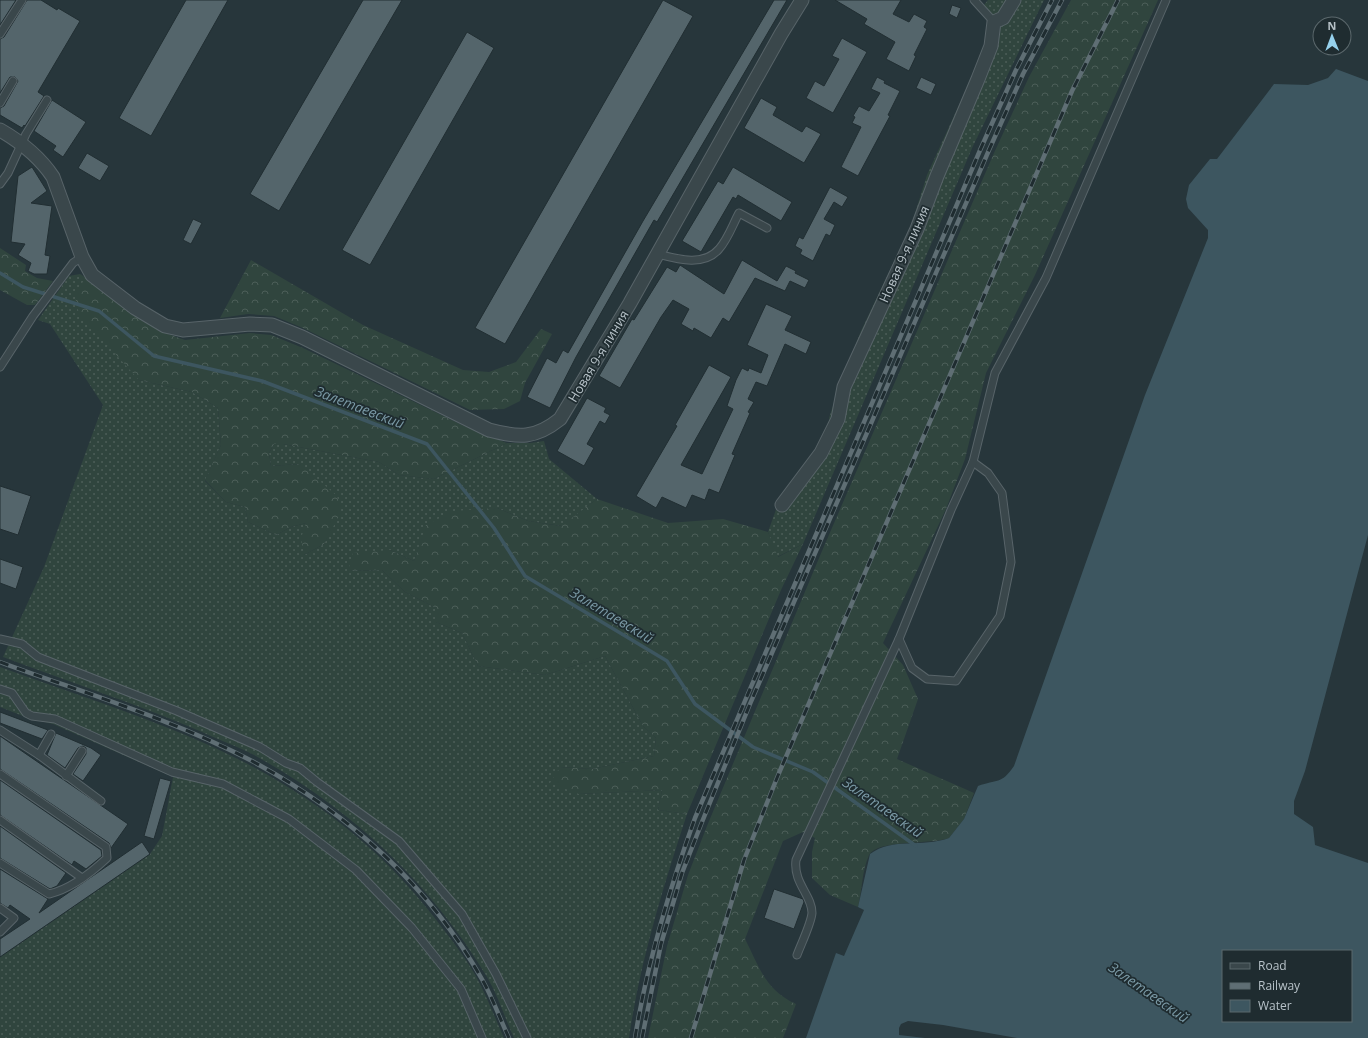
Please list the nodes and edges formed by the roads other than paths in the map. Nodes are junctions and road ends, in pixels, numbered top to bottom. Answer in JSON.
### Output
{"nodes":[{"id":1,"x":22,"y":0,"type":"edge"},
{"id":2,"x":802,"y":0,"type":"edge"},
{"id":3,"x":974,"y":0,"type":"edge"},
{"id":4,"x":1014,"y":0,"type":"edge"},
{"id":5,"x":1166,"y":0,"type":"edge"},
{"id":6,"x":994,"y":22,"type":"junction"},
{"id":7,"x":0,"y":34,"type":"edge"},
{"id":8,"x":13,"y":82,"type":"dead end"},
{"id":9,"x":47,"y":100,"type":"dead end"},
{"id":10,"x":0,"y":103,"type":"edge"},
{"id":11,"x":0,"y":130,"type":"edge"},
{"id":12,"x":22,"y":142,"type":"junction"},
{"id":13,"x":0,"y":184,"type":"edge"},
{"id":14,"x":767,"y":228,"type":"dead end"},
{"id":15,"x":658,"y":254,"type":"junction"},
{"id":16,"x":82,"y":257,"type":"junction"},
{"id":17,"x":0,"y":367,"type":"edge"},
{"id":18,"x":973,"y":462,"type":"junction"},
{"id":19,"x":782,"y":505,"type":"dead end"},
{"id":20,"x":0,"y":639,"type":"edge"},
{"id":21,"x":899,"y":639,"type":"junction"},
{"id":22,"x":0,"y":689,"type":"edge"},
{"id":23,"x":0,"y":730,"type":"edge"},
{"id":24,"x":51,"y":734,"type":"dead end"},
{"id":25,"x":82,"y":751,"type":"dead end"},
{"id":26,"x":39,"y":755,"type":"junction"},
{"id":27,"x":0,"y":774,"type":"edge"},
{"id":28,"x":66,"y":776,"type":"junction"},
{"id":29,"x":101,"y":801,"type":"dead end"},
{"id":30,"x":0,"y":820,"type":"edge"},
{"id":31,"x":0,"y":862,"type":"edge"},
{"id":32,"x":82,"y":878,"type":"junction"},
{"id":33,"x":0,"y":908,"type":"edge"},
{"id":34,"x":0,"y":932,"type":"edge"},
{"id":35,"x":797,"y":954,"type":"dead end"},
{"id":36,"x":482,"y":1038,"type":"edge"},
{"id":37,"x":527,"y":1038,"type":"edge"}],
"edges":[{"from":1,"to":7,"type":"lane"},
{"from":2,"to":15,"type":"street","name":"Новая 9-я линия"},
{"from":3,"to":6,"type":"lane"},
{"from":4,"to":6,"type":"street"},
{"from":5,"to":18,"type":"lane"},
{"from":6,"to":19,"type":"street","name":"Новая 9-я линия"},
{"from":8,"to":10,"type":"lane"},
{"from":9,"to":12,"type":"lane"},
{"from":11,"to":12,"type":"street"},
{"from":12,"to":13,"type":"lane"},
{"from":12,"to":16,"type":"street"},
{"from":14,"to":15,"type":"lane"},
{"from":15,"to":16,"type":"street","name":"Новая 9-я линия"},
{"from":16,"to":17,"type":"lane"},
{"from":18,"to":21,"type":"lane"},
{"from":18,"to":21,"type":"lane"},
{"from":20,"to":37,"type":"lane"},
{"from":21,"to":35,"type":"lane"},
{"from":22,"to":36,"type":"lane"},
{"from":23,"to":26,"type":"lane"},
{"from":24,"to":26,"type":"lane"},
{"from":25,"to":28,"type":"lane"},
{"from":26,"to":28,"type":"lane"},
{"from":27,"to":32,"type":"lane"},
{"from":28,"to":29,"type":"lane"},
{"from":30,"to":32,"type":"lane"},
{"from":31,"to":32,"type":"lane"},
{"from":33,"to":34,"type":"lane"}]}
